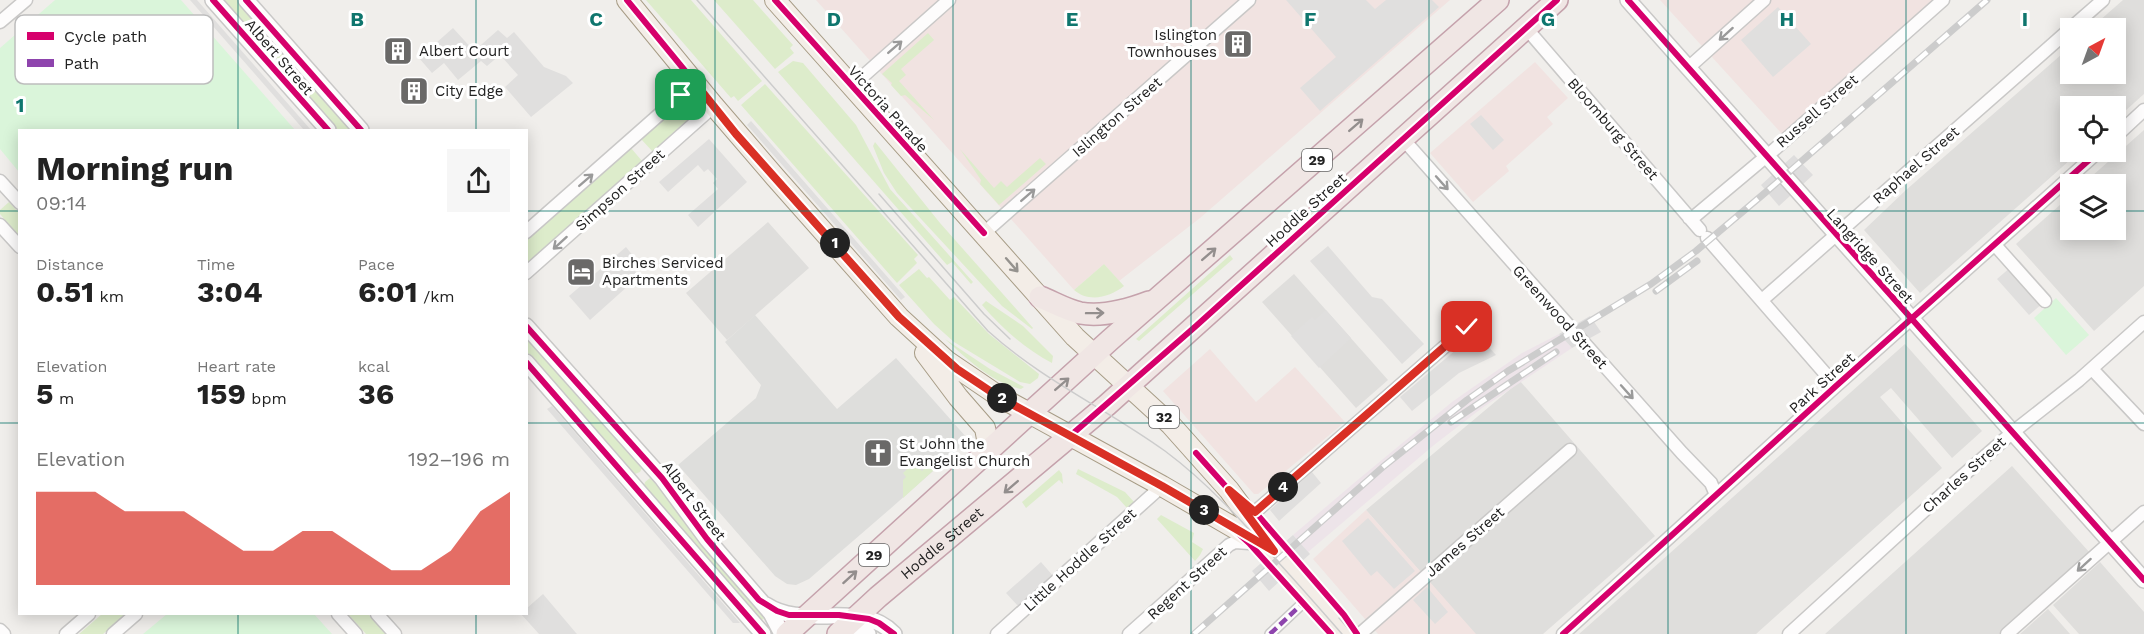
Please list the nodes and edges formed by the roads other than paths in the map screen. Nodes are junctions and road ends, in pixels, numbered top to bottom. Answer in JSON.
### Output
{"nodes":[{"id":1,"x":26,"y":0,"type":"edge"},
{"id":2,"x":213,"y":0,"type":"edge"},
{"id":3,"x":246,"y":0,"type":"edge"},
{"id":4,"x":627,"y":0,"type":"edge"},
{"id":5,"x":775,"y":0,"type":"edge"},
{"id":6,"x":949,"y":0,"type":"edge"},
{"id":7,"x":1249,"y":0,"type":"edge"},
{"id":8,"x":1498,"y":0,"type":"edge"},
{"id":9,"x":1557,"y":0,"type":"edge"},
{"id":10,"x":1628,"y":0,"type":"edge"},
{"id":11,"x":1764,"y":0,"type":"edge"},
{"id":12,"x":1943,"y":0,"type":"edge"},
{"id":13,"x":2103,"y":0,"type":"edge"},
{"id":14,"x":2083,"y":18,"type":"edge"},
{"id":15,"x":0,"y":22,"type":"edge"},
{"id":16,"x":1526,"y":28,"type":"junction"},
{"id":17,"x":2060,"y":38,"type":"edge"},
{"id":18,"x":1688,"y":68,"type":"junction"},
{"id":19,"x":695,"y":83,"type":"junction"},
{"id":20,"x":852,"y":86,"type":"junction"},
{"id":21,"x":714,"y":106,"type":"junction"},
{"id":22,"x":2144,"y":111,"type":"edge"},
{"id":23,"x":2126,"y":127,"type":"edge"},
{"id":24,"x":327,"y":129,"type":"edge"},
{"id":25,"x":360,"y":129,"type":"edge"},
{"id":26,"x":1403,"y":140,"type":"junction"},
{"id":27,"x":1765,"y":156,"type":"junction"},
{"id":28,"x":2087,"y":162,"type":"edge"},
{"id":29,"x":0,"y":181,"type":"edge"},
{"id":30,"x":18,"y":201,"type":"edge"},
{"id":31,"x":1689,"y":218,"type":"junction"},
{"id":32,"x":0,"y":225,"type":"edge"},
{"id":33,"x":528,"y":230,"type":"edge"},
{"id":34,"x":984,"y":233,"type":"junction"},
{"id":35,"x":1836,"y":236,"type":"junction"},
{"id":36,"x":18,"y":245,"type":"edge"},
{"id":37,"x":1995,"y":245,"type":"junction"},
{"id":38,"x":528,"y":271,"type":"edge"},
{"id":39,"x":1166,"y":293,"type":"junction"},
{"id":40,"x":1040,"y":297,"type":"junction"},
{"id":41,"x":1762,"y":300,"type":"junction"},
{"id":42,"x":2045,"y":301,"type":"dead end"},
{"id":43,"x":899,"y":317,"type":"junction"},
{"id":44,"x":1911,"y":319,"type":"junction"},
{"id":45,"x":2144,"y":322,"type":"edge"},
{"id":46,"x":1467,"y":327,"type":"dead end"},
{"id":47,"x":528,"y":328,"type":"edge"},
{"id":48,"x":1095,"y":356,"type":"junction"},
{"id":49,"x":528,"y":364,"type":"edge"},
{"id":50,"x":2092,"y":369,"type":"junction"},
{"id":51,"x":1129,"y":385,"type":"junction"},
{"id":52,"x":1836,"y":386,"type":"junction"},
{"id":53,"x":1030,"y":413,"type":"junction"},
{"id":54,"x":2144,"y":424,"type":"edge"},
{"id":55,"x":2013,"y":432,"type":"junction"},
{"id":56,"x":1070,"y":436,"type":"junction"},
{"id":57,"x":1570,"y":450,"type":"dead end"},
{"id":58,"x":984,"y":456,"type":"junction"},
{"id":59,"x":653,"y":467,"type":"junction"},
{"id":60,"x":634,"y":484,"type":"junction"},
{"id":61,"x":1162,"y":486,"type":"junction"},
{"id":62,"x":1229,"y":490,"type":"junction"},
{"id":63,"x":1716,"y":495,"type":"junction"},
{"id":64,"x":1255,"y":512,"type":"junction"},
{"id":65,"x":2144,"y":512,"type":"edge"},
{"id":66,"x":1230,"y":526,"type":"junction"},
{"id":67,"x":2110,"y":542,"type":"junction"},
{"id":68,"x":1249,"y":543,"type":"junction"},
{"id":69,"x":1274,"y":551,"type":"junction"},
{"id":70,"x":2144,"y":580,"type":"edge"},
{"id":71,"x":759,"y":600,"type":"junction"},
{"id":72,"x":1303,"y":603,"type":"junction"},
{"id":73,"x":88,"y":615,"type":"edge"},
{"id":74,"x":135,"y":615,"type":"edge"},
{"id":75,"x":339,"y":615,"type":"edge"},
{"id":76,"x":378,"y":615,"type":"edge"},
{"id":77,"x":807,"y":617,"type":"junction"},
{"id":78,"x":863,"y":625,"type":"edge"},
{"id":79,"x":0,"y":630,"type":"edge"},
{"id":80,"x":4,"y":634,"type":"edge"},
{"id":81,"x":66,"y":634,"type":"edge"},
{"id":82,"x":113,"y":634,"type":"edge"},
{"id":83,"x":356,"y":634,"type":"edge"},
{"id":84,"x":395,"y":634,"type":"edge"},
{"id":85,"x":763,"y":634,"type":"edge"},
{"id":86,"x":785,"y":634,"type":"edge"},
{"id":87,"x":838,"y":634,"type":"edge"},
{"id":88,"x":894,"y":634,"type":"edge"},
{"id":89,"x":997,"y":634,"type":"edge"},
{"id":90,"x":1129,"y":634,"type":"edge"},
{"id":91,"x":1270,"y":634,"type":"edge"},
{"id":92,"x":1331,"y":634,"type":"edge"},
{"id":93,"x":1347,"y":634,"type":"edge"},
{"id":94,"x":1358,"y":634,"type":"edge"},
{"id":95,"x":1563,"y":634,"type":"edge"},
{"id":96,"x":1789,"y":634,"type":"edge"},
{"id":97,"x":2007,"y":634,"type":"edge"}],
"edges":[{"from":1,"to":15,"type":"street"},
{"from":2,"to":24,"type":"street","name":"Albert Street"},
{"from":3,"to":25,"type":"street","name":"Albert Street"},
{"from":4,"to":19,"type":"main road","number":"32"},
{"from":5,"to":20,"type":"main road","name":"Victoria Parade","number":"32"},
{"from":20,"to":6,"type":"street","one_way":true},
{"from":34,"to":7,"type":"street","name":"Islington Street","one_way":true},
{"from":39,"to":8,"type":"highway","name":"Hoddle Street","number":"29","one_way":true},
{"from":9,"to":16,"type":"highway","name":"Hoddle Street","number":"29"},
{"from":10,"to":18,"type":"street","name":"Langridge Street"},
{"from":11,"to":18,"type":"street","one_way":true},
{"from":12,"to":27,"type":"street","name":"Russell Street"},
{"from":13,"to":14,"type":"street","name":"Raphael Street"},
{"from":16,"to":26,"type":"highway","name":"Hoddle Street","number":"29"},
{"from":16,"to":31,"type":"street","name":"Bloomburg Street"},
{"from":17,"to":35,"type":"street","name":"Raphael Street"},
{"from":18,"to":27,"type":"street","name":"Langridge Street"},
{"from":19,"to":21,"type":"main road","number":"32"},
{"from":33,"to":19,"type":"street","name":"Simpson Street","one_way":true},
{"from":20,"to":34,"type":"main road","name":"Victoria Parade","number":"32"},
{"from":21,"to":38,"type":"street","name":"Simpson Street","one_way":true},
{"from":21,"to":43,"type":"main road","number":"32"},
{"from":22,"to":23,"type":"street"},
{"from":26,"to":51,"type":"highway","name":"Hoddle Street","number":"29"},
{"from":26,"to":63,"type":"street","name":"Greenwood Street","one_way":true},
{"from":27,"to":31,"type":"street","name":"Russell Street"},
{"from":27,"to":35,"type":"street","name":"Langridge Street"},
{"from":28,"to":37,"type":"street","name":"Park Street"},
{"from":29,"to":30,"type":"street"},
{"from":31,"to":41,"type":"street","name":"Bloomburg Street"},
{"from":32,"to":36,"type":"street"},
{"from":34,"to":40,"type":"main road","name":"Victoria Parade","number":"32","one_way":true},
{"from":35,"to":41,"type":"street","name":"Raphael Street"},
{"from":35,"to":44,"type":"street","name":"Langridge Street"},
{"from":37,"to":42,"type":"street"},
{"from":37,"to":44,"type":"street","name":"Park Street"},
{"from":40,"to":39,"type":"highway","one_way":true},
{"from":39,"to":48,"type":"highway","name":"Hoddle Street","number":"29"},
{"from":40,"to":48,"type":"main road","name":"Victoria Parade","number":"32"},
{"from":41,"to":52,"type":"street","name":"Bloomburg Street"},
{"from":43,"to":53,"type":"main road","number":"32"},
{"from":43,"to":58,"type":"main road"},
{"from":44,"to":52,"type":"street","name":"Park Street"},
{"from":44,"to":55,"type":"street","name":"Langridge Street"},
{"from":45,"to":50,"type":"street","name":"Charles Street"},
{"from":46,"to":64,"type":"street"},
{"from":47,"to":59,"type":"street","name":"Albert Street"},
{"from":48,"to":51,"type":"main road","number":"32"},
{"from":53,"to":48,"type":"highway","name":"Hoddle Street","number":"29","one_way":true},
{"from":49,"to":60,"type":"street"},
{"from":50,"to":54,"type":"street"},
{"from":50,"to":55,"type":"street","name":"Charles Street"},
{"from":51,"to":56,"type":"highway","name":"Hoddle Street","number":"29"},
{"from":51,"to":62,"type":"main road","number":"32"},
{"from":52,"to":63,"type":"street","name":"Park Street"},
{"from":53,"to":56,"type":"main road","number":"32"},
{"from":53,"to":58,"type":"highway","name":"Hoddle Street","number":"29"},
{"from":55,"to":67,"type":"street","name":"Langridge Street"},
{"from":55,"to":96,"type":"street","name":"Charles Street"},
{"from":56,"to":61,"type":"main road","number":"32"},
{"from":56,"to":78,"type":"highway","name":"Hoddle Street","number":"29","one_way":true},
{"from":57,"to":94,"type":"street","name":"James Street"},
{"from":77,"to":58,"type":"highway","name":"Hoddle Street","number":"29","one_way":true},
{"from":59,"to":60,"type":"street"},
{"from":59,"to":71,"type":"street","name":"Albert Street"},
{"from":60,"to":85,"type":"street"},
{"from":61,"to":66,"type":"main road","number":"32"},
{"from":61,"to":89,"type":"street","name":"Little Hoddle Street"},
{"from":62,"to":64,"type":"main road","number":"32"},
{"from":62,"to":69,"type":"main road","number":"32"},
{"from":63,"to":95,"type":"street","name":"Park Street"},
{"from":64,"to":94,"type":"main road","number":"32"},
{"from":65,"to":67,"type":"street"},
{"from":66,"to":68,"type":"main road","number":"32"},
{"from":66,"to":69,"type":"main road","number":"32"},
{"from":67,"to":70,"type":"street","name":"Langridge Street"},
{"from":67,"to":97,"type":"street","one_way":true},
{"from":68,"to":72,"type":"main road","number":"32"},
{"from":68,"to":90,"type":"street","name":"Regent Street"},
{"from":69,"to":93,"type":"main road","number":"32"},
{"from":71,"to":77,"type":"street","name":"Albert Street"},
{"from":71,"to":86,"type":"street","name":"Albert Street"},
{"from":72,"to":91,"type":"street"},
{"from":72,"to":92,"type":"main road","number":"32"},
{"from":73,"to":81,"type":"street"},
{"from":74,"to":82,"type":"street"},
{"from":75,"to":83,"type":"street"},
{"from":76,"to":84,"type":"street"},
{"from":77,"to":78,"type":"street","name":"Albert Street"},
{"from":77,"to":86,"type":"highway","name":"Hoddle Street","number":"29"},
{"from":78,"to":87,"type":"highway","name":"Hoddle Street","number":"29"},
{"from":78,"to":88,"type":"street","name":"Albert Street"},
{"from":79,"to":80,"type":"street"}]}
